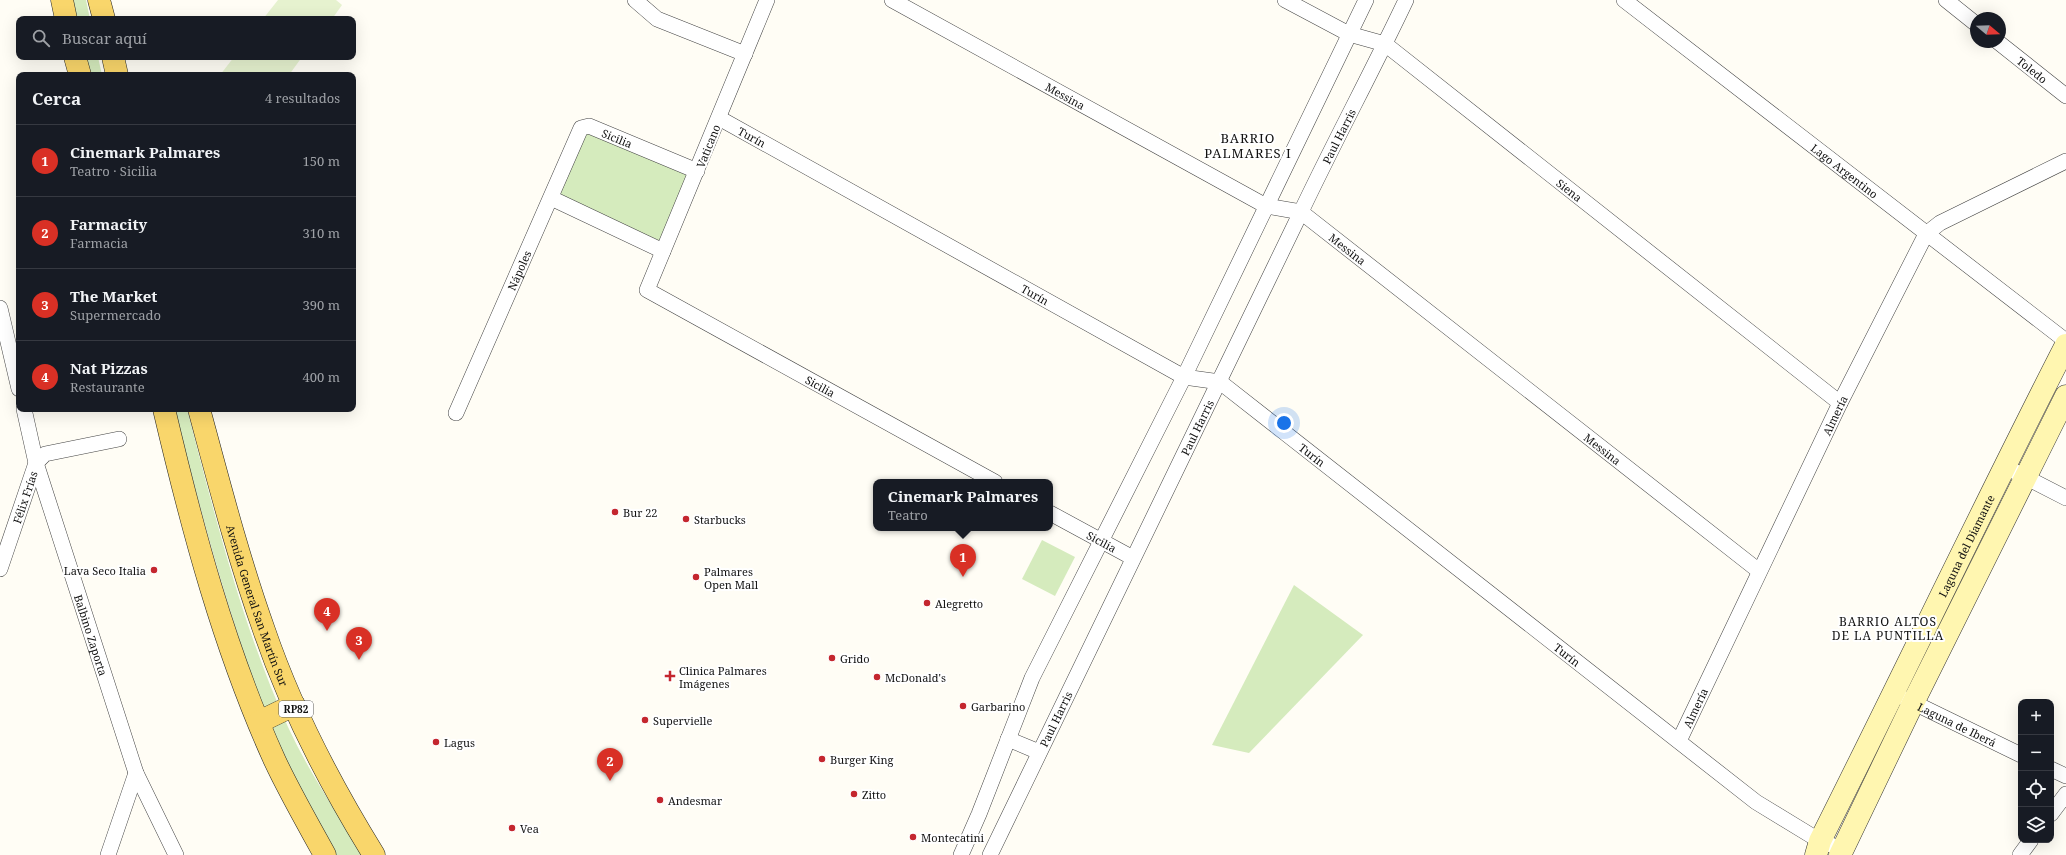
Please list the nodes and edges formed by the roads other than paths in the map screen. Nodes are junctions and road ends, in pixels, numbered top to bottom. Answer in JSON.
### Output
{"nodes":[{"id":1,"x":62,"y":0,"type":"edge"},
{"id":2,"x":99,"y":0,"type":"edge"},
{"id":3,"x":635,"y":0,"type":"edge"},
{"id":4,"x":766,"y":0,"type":"edge"},
{"id":5,"x":892,"y":0,"type":"edge"},
{"id":6,"x":1285,"y":0,"type":"edge"},
{"id":7,"x":1366,"y":0,"type":"edge"},
{"id":8,"x":1406,"y":0,"type":"edge"},
{"id":9,"x":1624,"y":0,"type":"edge"},
{"id":10,"x":1946,"y":0,"type":"edge"},
{"id":11,"x":65,"y":16,"type":"edge"},
{"id":12,"x":103,"y":16,"type":"edge"},
{"id":13,"x":1970,"y":19,"type":"edge"},
{"id":14,"x":1349,"y":34,"type":"junction"},
{"id":15,"x":1385,"y":44,"type":"junction"},
{"id":16,"x":2006,"y":48,"type":"edge"},
{"id":17,"x":745,"y":54,"type":"junction"},
{"id":18,"x":76,"y":60,"type":"edge"},
{"id":19,"x":114,"y":60,"type":"edge"},
{"id":20,"x":79,"y":72,"type":"edge"},
{"id":21,"x":116,"y":72,"type":"edge"},
{"id":22,"x":2066,"y":96,"type":"edge"},
{"id":23,"x":719,"y":118,"type":"junction"},
{"id":24,"x":581,"y":128,"type":"joint"},
{"id":25,"x":2066,"y":161,"type":"edge"},
{"id":26,"x":697,"y":171,"type":"junction"},
{"id":27,"x":551,"y":198,"type":"junction"},
{"id":28,"x":1266,"y":206,"type":"junction"},
{"id":29,"x":1301,"y":212,"type":"junction"},
{"id":30,"x":1926,"y":234,"type":"junction"},
{"id":31,"x":663,"y":251,"type":"junction"},
{"id":32,"x":647,"y":290,"type":"joint"},
{"id":33,"x":0,"y":308,"type":"edge"},
{"id":34,"x":2066,"y":341,"type":"edge"},
{"id":35,"x":2066,"y":345,"type":"edge"},
{"id":36,"x":16,"y":376,"type":"edge"},
{"id":37,"x":1184,"y":377,"type":"junction"},
{"id":38,"x":1220,"y":382,"type":"junction"},
{"id":39,"x":2066,"y":396,"type":"edge"},
{"id":40,"x":1840,"y":403,"type":"junction"},
{"id":41,"x":25,"y":412,"type":"edge"},
{"id":42,"x":165,"y":412,"type":"edge"},
{"id":43,"x":200,"y":412,"type":"edge"},
{"id":44,"x":456,"y":413,"type":"dead end"},
{"id":45,"x":119,"y":439,"type":"dead end"},
{"id":46,"x":36,"y":463,"type":"junction"},
{"id":47,"x":2004,"y":466,"type":"junction"},
{"id":48,"x":2025,"y":477,"type":"junction"},
{"id":49,"x":990,"y":479,"type":"edge"},
{"id":50,"x":2066,"y":498,"type":"edge"},
{"id":51,"x":1053,"y":515,"type":"edge"},
{"id":52,"x":1101,"y":541,"type":"junction"},
{"id":53,"x":1133,"y":558,"type":"junction"},
{"id":54,"x":0,"y":569,"type":"edge"},
{"id":55,"x":1759,"y":571,"type":"junction"},
{"id":56,"x":1903,"y":698,"type":"junction"},
{"id":57,"x":294,"y":705,"type":"junction"},
{"id":58,"x":259,"y":722,"type":"junction"},
{"id":59,"x":1008,"y":739,"type":"junction"},
{"id":60,"x":1679,"y":741,"type":"junction"},
{"id":61,"x":1039,"y":752,"type":"junction"},
{"id":62,"x":2018,"y":753,"type":"edge"},
{"id":63,"x":2054,"y":770,"type":"edge"},
{"id":64,"x":136,"y":773,"type":"junction"},
{"id":65,"x":2066,"y":776,"type":"edge"},
{"id":66,"x":2066,"y":794,"type":"edge"},
{"id":67,"x":2054,"y":810,"type":"edge"},
{"id":68,"x":2029,"y":843,"type":"edge"},
{"id":69,"x":1818,"y":848,"type":"edge"},
{"id":70,"x":1841,"y":852,"type":"edge"},
{"id":71,"x":108,"y":855,"type":"edge"},
{"id":72,"x":176,"y":855,"type":"edge"},
{"id":73,"x":325,"y":855,"type":"edge"},
{"id":74,"x":374,"y":855,"type":"edge"},
{"id":75,"x":961,"y":855,"type":"edge"},
{"id":76,"x":990,"y":855,"type":"edge"},
{"id":77,"x":2020,"y":855,"type":"edge"}],
"edges":[{"from":1,"to":11,"type":"main road"},
{"from":2,"to":12,"type":"main road"},
{"from":3,"to":17,"type":"street"},
{"from":4,"to":17,"type":"street","name":"Vaticano"},
{"from":5,"to":28,"type":"street","name":"Messina"},
{"from":6,"to":14,"type":"street","name":"Siena"},
{"from":7,"to":14,"type":"street"},
{"from":8,"to":15,"type":"street","name":"Paul Harris"},
{"from":9,"to":30,"type":"street","name":"Lago Argentino"},
{"from":10,"to":13,"type":"street"},
{"from":14,"to":15,"type":"street","name":"Siena"},
{"from":14,"to":28,"type":"street"},
{"from":15,"to":29,"type":"street","name":"Paul Harris"},
{"from":15,"to":40,"type":"street","name":"Siena"},
{"from":16,"to":22,"type":"street","name":"Toledo"},
{"from":17,"to":23,"type":"street","name":"Vaticano"},
{"from":18,"to":20,"type":"main road"},
{"from":19,"to":21,"type":"main road"},
{"from":23,"to":26,"type":"street","name":"Vaticano"},
{"from":23,"to":37,"type":"street","name":"Turín"},
{"from":24,"to":26,"type":"street","name":"Sicilia"},
{"from":24,"to":27,"type":"street","name":"Nápoles"},
{"from":25,"to":30,"type":"street","name":"Almería"},
{"from":26,"to":31,"type":"street","name":"Vaticano"},
{"from":27,"to":31,"type":"street"},
{"from":27,"to":44,"type":"street","name":"Nápoles"},
{"from":28,"to":29,"type":"street","name":"Messina"},
{"from":28,"to":37,"type":"street"},
{"from":29,"to":38,"type":"street","name":"Paul Harris"},
{"from":29,"to":55,"type":"street","name":"Messina"},
{"from":30,"to":34,"type":"street","name":"Lago Argentino"},
{"from":30,"to":40,"type":"street","name":"Almería"},
{"from":31,"to":32,"type":"street","name":"Vaticano"},
{"from":32,"to":49,"type":"street","name":"Sicilia"},
{"from":33,"to":36,"type":"street"},
{"from":35,"to":47,"type":"street","name":"Laguna del Diamante"},
{"from":37,"to":38,"type":"street","name":"Turín"},
{"from":37,"to":52,"type":"street"},
{"from":38,"to":53,"type":"street","name":"Paul Harris"},
{"from":38,"to":60,"type":"street","name":"Turín"},
{"from":39,"to":48,"type":"street","name":"Laguna del Diamante"},
{"from":40,"to":55,"type":"street","name":"Almería"},
{"from":41,"to":46,"type":"street","name":"Balbino Zaporta"},
{"from":42,"to":58,"type":"main road"},
{"from":43,"to":57,"type":"main road","name":"Avenida General San Martín Sur","number":"RP82"},
{"from":45,"to":46,"type":"street","name":"Félix Frías"},
{"from":46,"to":54,"type":"street","name":"Félix Frías"},
{"from":46,"to":64,"type":"street","name":"Balbino Zaporta"},
{"from":47,"to":48,"type":"street"},
{"from":47,"to":56,"type":"street","name":"Laguna del Diamante"},
{"from":48,"to":50,"type":"street"},
{"from":48,"to":56,"type":"street","name":"Laguna del Diamante"},
{"from":51,"to":52,"type":"street","name":"Sicilia"},
{"from":52,"to":53,"type":"street","name":"Sicilia"},
{"from":52,"to":59,"type":"street"},
{"from":53,"to":61,"type":"street","name":"Paul Harris"},
{"from":55,"to":60,"type":"street","name":"Almería"},
{"from":56,"to":62,"type":"street","name":"Laguna de Iberá"},
{"from":56,"to":69,"type":"street","name":"Laguna del Diamante"},
{"from":56,"to":70,"type":"street","name":"Laguna del Diamante"},
{"from":57,"to":58,"type":"main road"},
{"from":57,"to":74,"type":"main road","name":"Avenida General San Martín Sur","number":"RP82"},
{"from":58,"to":73,"type":"main road"},
{"from":59,"to":61,"type":"street"},
{"from":59,"to":75,"type":"street"},
{"from":60,"to":69,"type":"street","name":"Turín"},
{"from":61,"to":76,"type":"street","name":"Paul Harris"},
{"from":63,"to":65,"type":"street"},
{"from":64,"to":71,"type":"street"},
{"from":64,"to":72,"type":"street","name":"Balbino Zaporta"},
{"from":66,"to":67,"type":"street"},
{"from":68,"to":77,"type":"street"},
{"from":69,"to":70,"type":"street","name":"Turín"}]}
